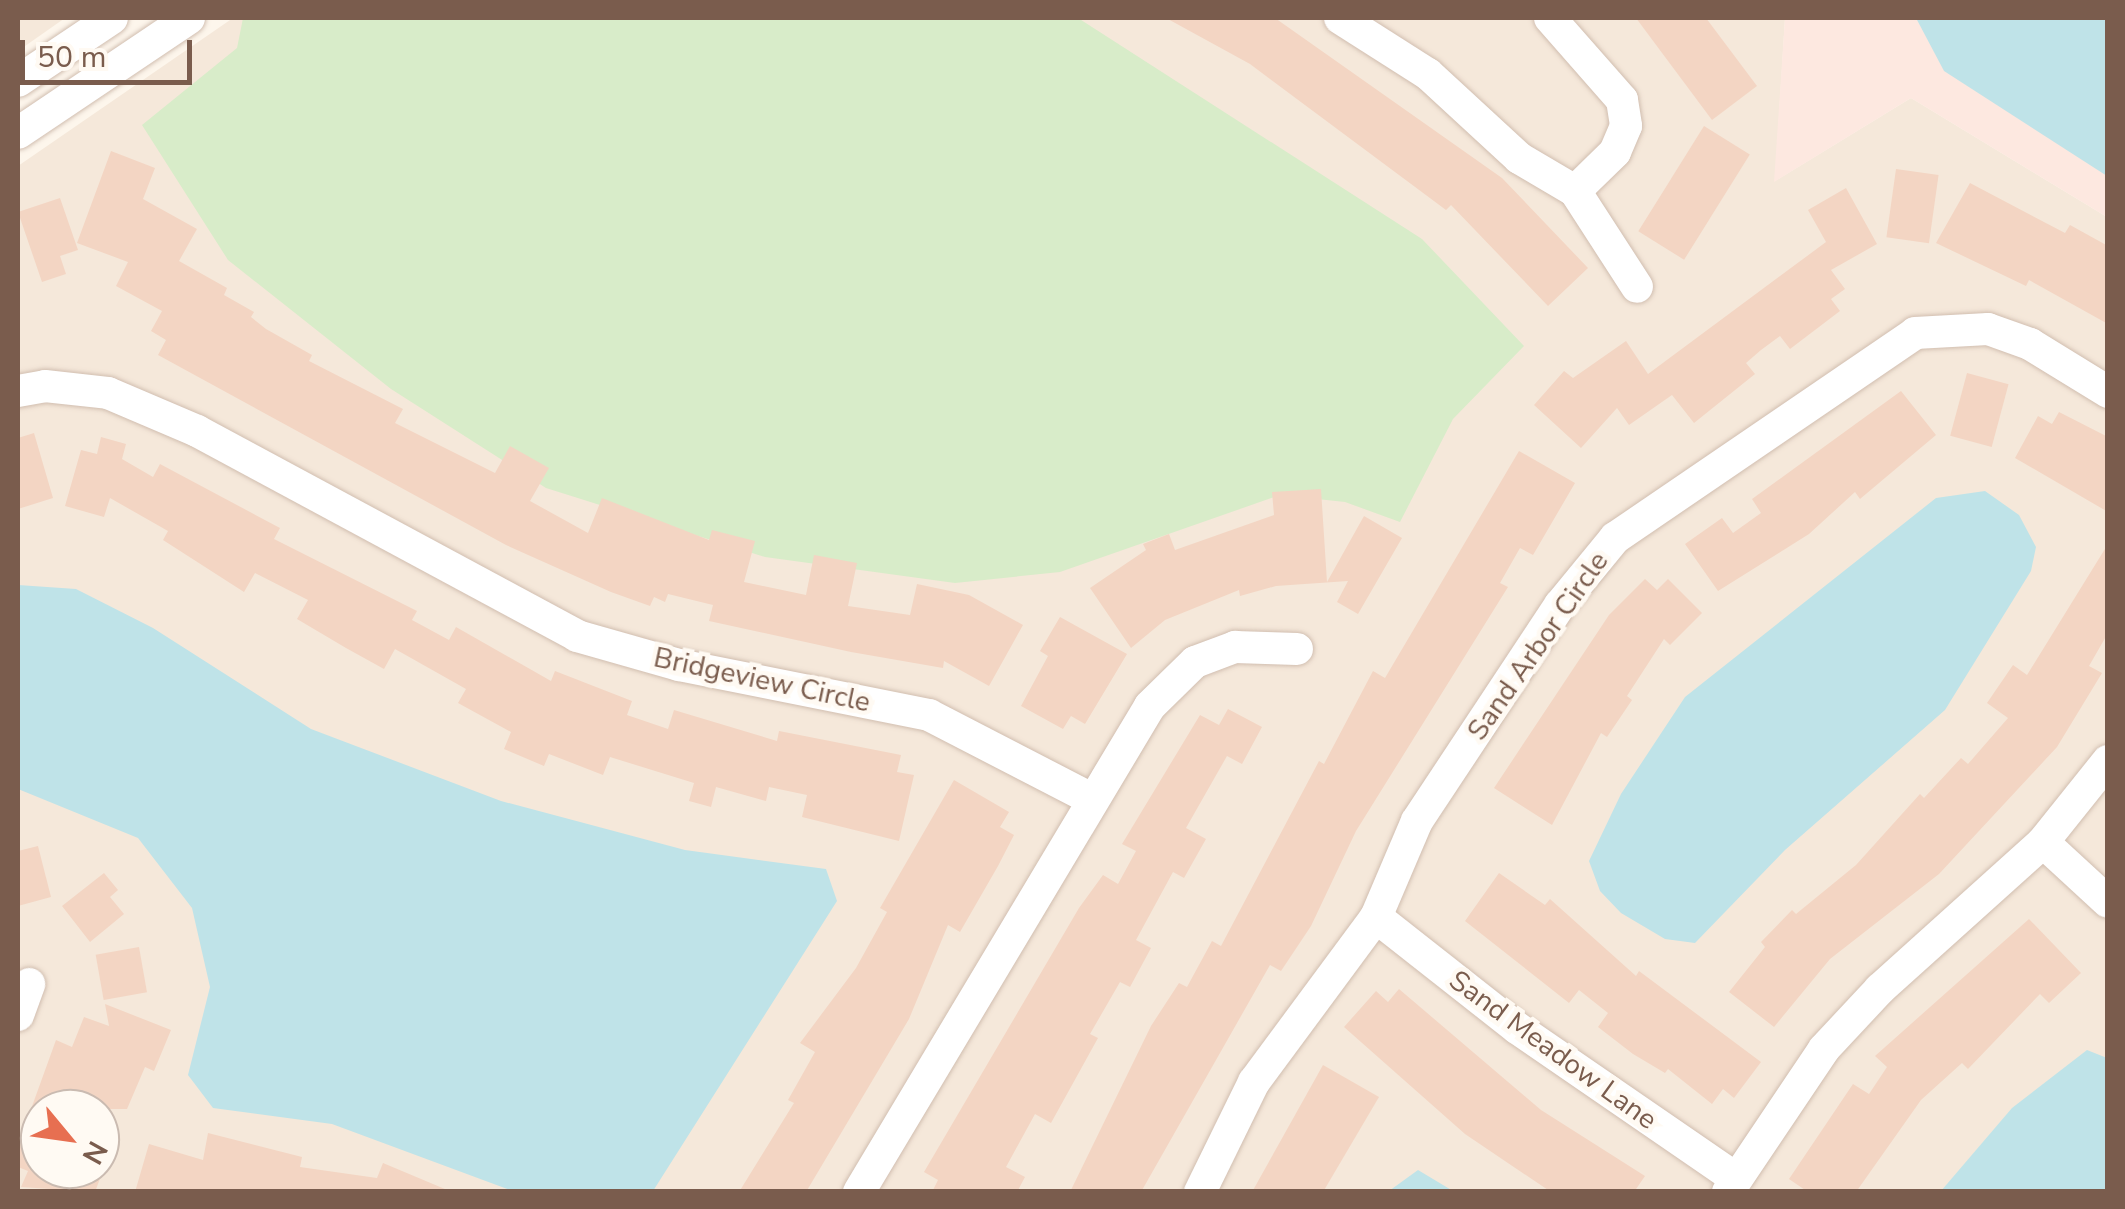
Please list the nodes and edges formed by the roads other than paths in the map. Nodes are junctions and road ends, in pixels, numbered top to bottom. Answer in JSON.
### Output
{"nodes":[{"id":1,"x":112,"y":18,"type":"edge"},
{"id":2,"x":189,"y":18,"type":"edge"},
{"id":3,"x":1340,"y":18,"type":"edge"},
{"id":4,"x":1550,"y":18,"type":"edge"},
{"id":5,"x":18,"y":81,"type":"edge"},
{"id":6,"x":18,"y":134,"type":"edge"},
{"id":7,"x":1575,"y":192,"type":"junction"},
{"id":8,"x":1637,"y":288,"type":"dead end"},
{"id":9,"x":18,"y":392,"type":"edge"},
{"id":10,"x":2108,"y":392,"type":"edge"},
{"id":11,"x":1297,"y":648,"type":"dead end"},
{"id":12,"x":2108,"y":762,"type":"edge"},
{"id":13,"x":1092,"y":799,"type":"junction"},
{"id":14,"x":2044,"y":842,"type":"junction"},
{"id":15,"x":2108,"y":902,"type":"edge"},
{"id":16,"x":1376,"y":917,"type":"junction"},
{"id":17,"x":29,"y":984,"type":"dead end"},
{"id":18,"x":18,"y":1016,"type":"edge"},
{"id":19,"x":1731,"y":1184,"type":"edge"},
{"id":20,"x":859,"y":1192,"type":"edge"},
{"id":21,"x":1200,"y":1192,"type":"edge"}],
"edges":[{"from":1,"to":5,"type":"street"},
{"from":2,"to":6,"type":"street"},
{"from":3,"to":7,"type":"street"},
{"from":4,"to":7,"type":"street"},
{"from":7,"to":8,"type":"street"},
{"from":9,"to":13,"type":"street","name":"Bridgeview Circle"},
{"from":10,"to":16,"type":"street","name":"Sand Arbor Circle"},
{"from":11,"to":13,"type":"street"},
{"from":12,"to":14,"type":"street"},
{"from":13,"to":20,"type":"street"},
{"from":14,"to":15,"type":"street"},
{"from":14,"to":19,"type":"street"},
{"from":16,"to":19,"type":"street","name":"Sand Meadow Lane"},
{"from":16,"to":21,"type":"street","name":"Sand Arbor Circle"},
{"from":17,"to":18,"type":"street"}]}
